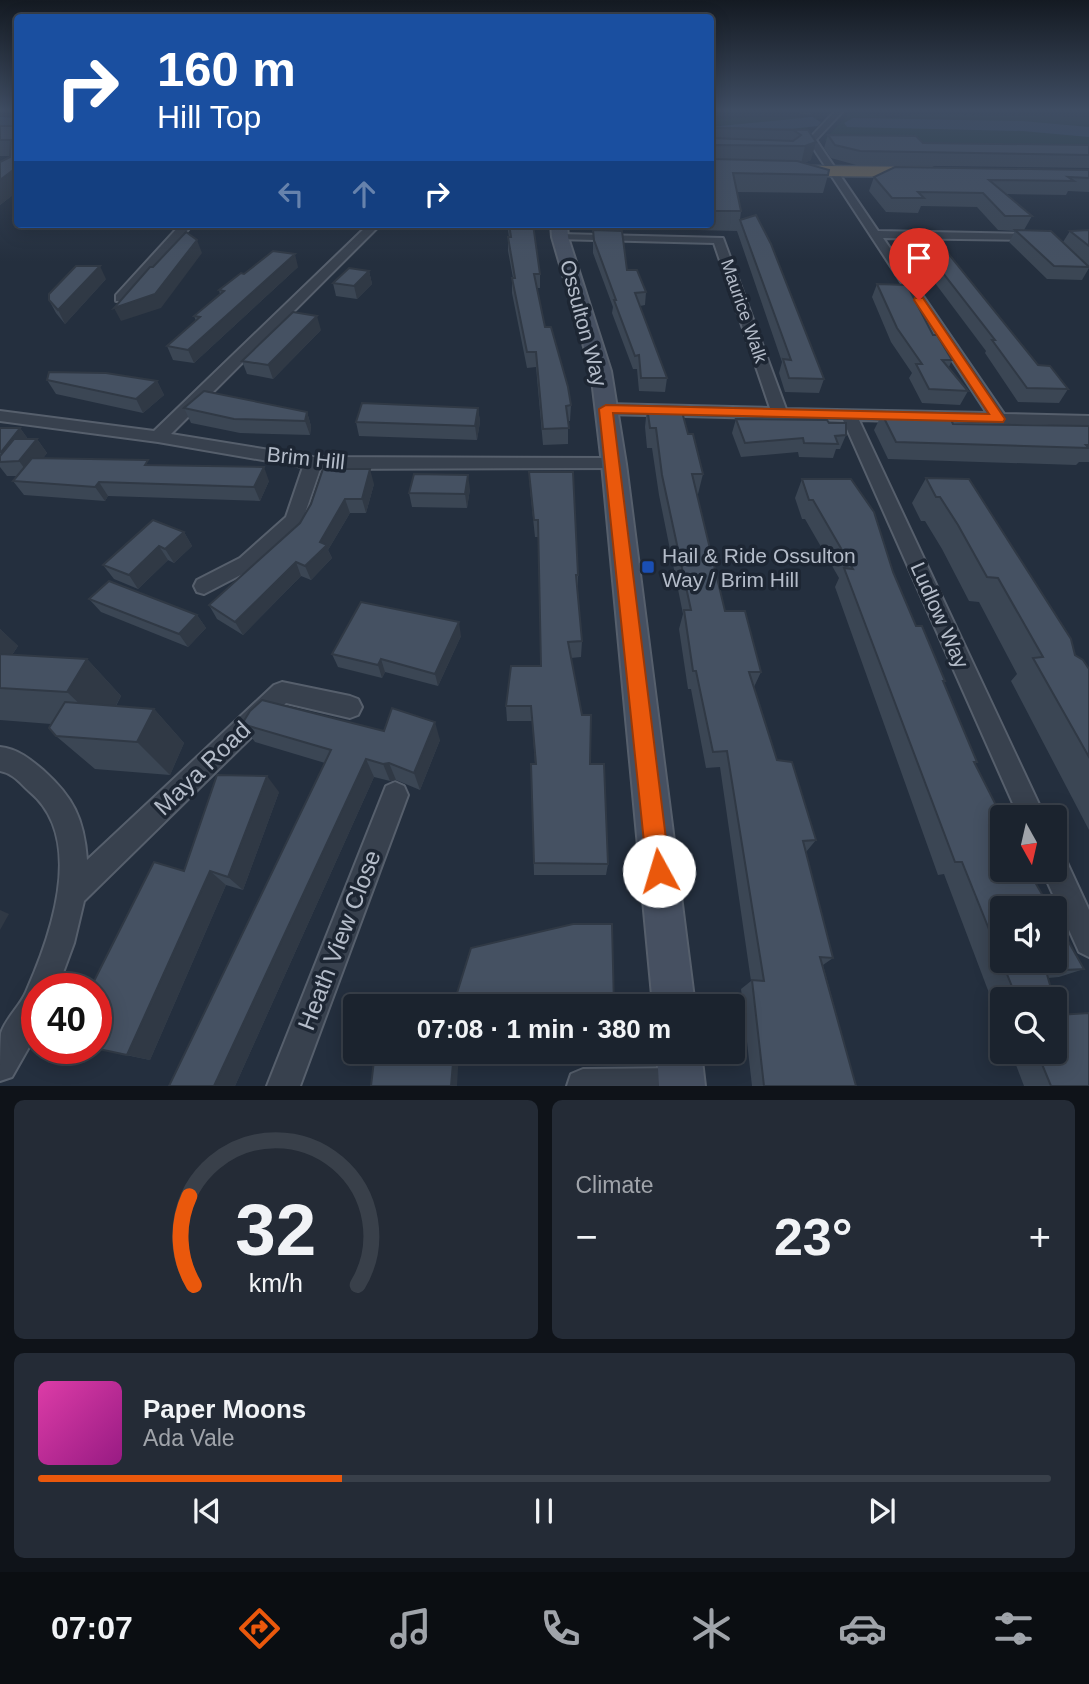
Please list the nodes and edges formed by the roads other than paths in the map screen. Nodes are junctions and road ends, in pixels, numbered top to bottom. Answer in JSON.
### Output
{"nodes":[{"id":1,"x":827,"y":161,"type":"edge"},
{"id":2,"x":714,"y":170,"type":"edge"},
{"id":3,"x":837,"y":175,"type":"junction"},
{"id":4,"x":952,"y":175,"type":"edge"},
{"id":5,"x":714,"y":177,"type":"edge"},
{"id":6,"x":1032,"y":221,"type":"edge"},
{"id":7,"x":183,"y":228,"type":"edge"},
{"id":8,"x":371,"y":228,"type":"edge"},
{"id":9,"x":560,"y":230,"type":"edge"},
{"id":10,"x":874,"y":234,"type":"junction"},
{"id":11,"x":121,"y":298,"type":"edge"},
{"id":12,"x":606,"y":409,"type":"junction"},
{"id":13,"x":780,"y":413,"type":"junction"},
{"id":14,"x":848,"y":413,"type":"junction"},
{"id":15,"x":0,"y":416,"type":"edge"},
{"id":16,"x":999,"y":419,"type":"junction"},
{"id":17,"x":1089,"y":421,"type":"edge"},
{"id":18,"x":158,"y":436,"type":"junction"},
{"id":19,"x":313,"y":463,"type":"junction"},
{"id":20,"x":614,"y":464,"type":"junction"},
{"id":21,"x":204,"y":586,"type":"dead end"},
{"id":22,"x":350,"y":708,"type":"dead end"},
{"id":23,"x":0,"y":759,"type":"edge"},
{"id":24,"x":395,"y":795,"type":"dead end"},
{"id":25,"x":1027,"y":805,"type":"edge"},
{"id":26,"x":1061,"y":882,"type":"edge"},
{"id":27,"x":72,"y":893,"type":"junction"},
{"id":28,"x":1089,"y":942,"type":"edge"},
{"id":29,"x":49,"y":973,"type":"edge"},
{"id":30,"x":673,"y":994,"type":"edge"},
{"id":31,"x":21,"y":1030,"type":"edge"},
{"id":32,"x":680,"y":1064,"type":"edge"},
{"id":33,"x":0,"y":1065,"type":"edge"},
{"id":34,"x":682,"y":1085,"type":"edge"},
{"id":35,"x":283,"y":1086,"type":"edge"},
{"id":36,"x":583,"y":1086,"type":"edge"}],
"edges":[{"from":1,"to":3,"type":"street"},
{"from":2,"to":3,"type":"highway"},
{"from":3,"to":4,"type":"highway"},
{"from":3,"to":5,"type":"highway"},
{"from":3,"to":10,"type":"street"},
{"from":6,"to":10,"type":"street"},
{"from":7,"to":11,"type":"street"},
{"from":8,"to":18,"type":"street"},
{"from":9,"to":12,"type":"street","name":"Ossulton Way"},
{"from":9,"to":13,"type":"street","name":"Maurice Walk"},
{"from":10,"to":16,"type":"street"},
{"from":12,"to":13,"type":"street"},
{"from":12,"to":20,"type":"street","name":"Ossulton Way"},
{"from":13,"to":14,"type":"street"},
{"from":14,"to":16,"type":"street"},
{"from":14,"to":25,"type":"street","name":"Ludlow Way"},
{"from":15,"to":18,"type":"street","name":"Brim Hill"},
{"from":16,"to":17,"type":"street"},
{"from":18,"to":19,"type":"street","name":"Brim Hill"},
{"from":19,"to":20,"type":"street","name":"Brim Hill"},
{"from":19,"to":21,"type":"street"},
{"from":20,"to":30,"type":"street","name":"Ossulton Way"},
{"from":22,"to":27,"type":"street","name":"Maya Road"},
{"from":23,"to":27,"type":"street"},
{"from":24,"to":35,"type":"street","name":"Heath View Close"},
{"from":26,"to":28,"type":"street"},
{"from":27,"to":29,"type":"street"},
{"from":31,"to":33,"type":"street"},
{"from":32,"to":34,"type":"street"},
{"from":34,"to":36,"type":"street"}]}
